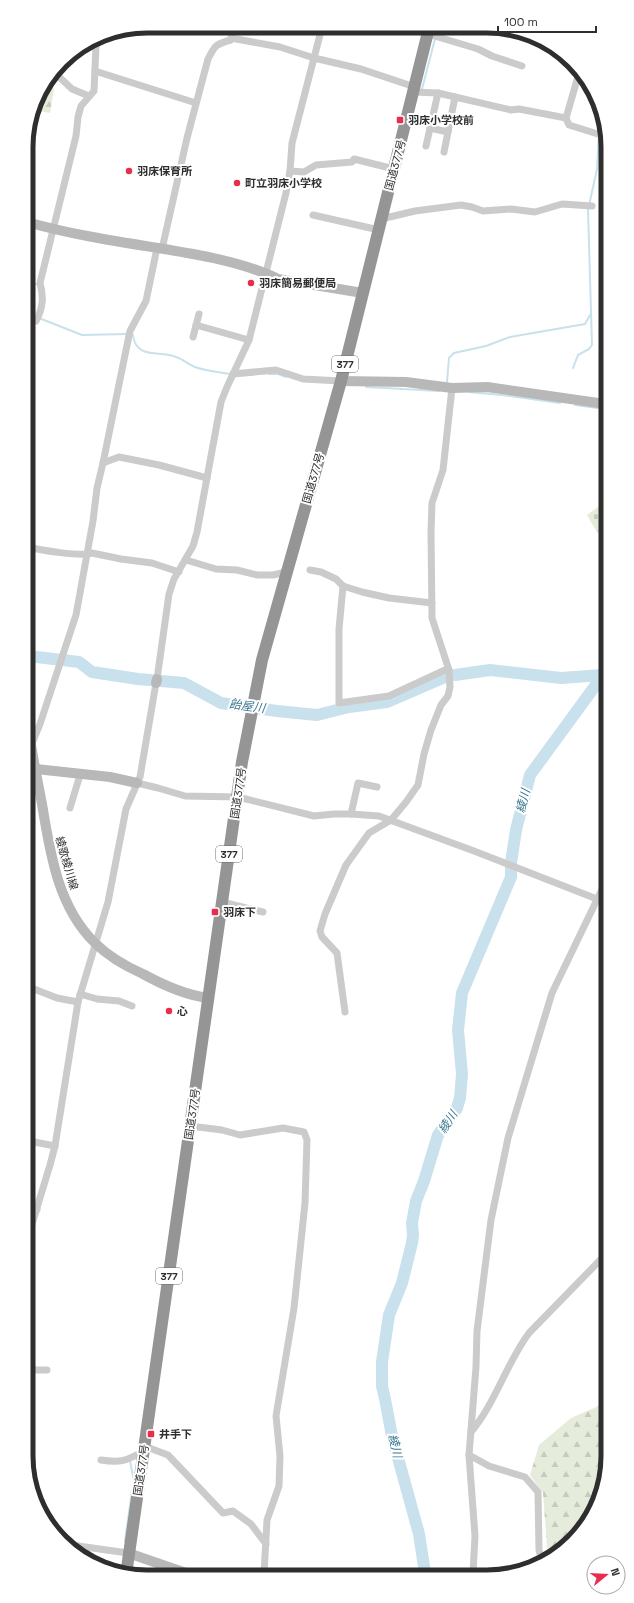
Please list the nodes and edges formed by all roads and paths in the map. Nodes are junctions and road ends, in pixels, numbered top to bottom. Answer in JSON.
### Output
{"nodes":[{"id":1,"x":232,"y":33,"type":"edge"},
{"id":2,"x":320,"y":33,"type":"edge"},
{"id":3,"x":432,"y":33,"type":"edge"},
{"id":4,"x":231,"y":38,"type":"junction"},
{"id":5,"x":96,"y":45,"type":"edge"},
{"id":6,"x":314,"y":58,"type":"junction"},
{"id":7,"x":522,"y":66,"type":"dead end"},
{"id":8,"x":95,"y":71,"type":"junction"},
{"id":9,"x":58,"y":76,"type":"edge"},
{"id":10,"x":578,"y":77,"type":"edge"},
{"id":11,"x":415,"y":90,"type":"junction"},
{"id":12,"x":438,"y":93,"type":"junction"},
{"id":13,"x":89,"y":96,"type":"junction"},
{"id":14,"x":455,"y":97,"type":"junction"},
{"id":15,"x":196,"y":103,"type":"junction"},
{"id":16,"x":566,"y":118,"type":"junction"},
{"id":17,"x":430,"y":128,"type":"junction"},
{"id":18,"x":448,"y":132,"type":"junction"},
{"id":19,"x":599,"y":135,"type":"dead end"},
{"id":20,"x":426,"y":146,"type":"dead end"},
{"id":21,"x":444,"y":152,"type":"dead end"},
{"id":22,"x":394,"y":169,"type":"junction"},
{"id":23,"x":290,"y":171,"type":"junction"},
{"id":24,"x":590,"y":206,"type":"dead end"},
{"id":25,"x":313,"y":215,"type":"dead end"},
{"id":26,"x":33,"y":224,"type":"edge"},
{"id":27,"x":380,"y":224,"type":"junction"},
{"id":28,"x":53,"y":229,"type":"junction"},
{"id":29,"x":160,"y":248,"type":"junction"},
{"id":30,"x":266,"y":273,"type":"junction"},
{"id":31,"x":363,"y":293,"type":"junction"},
{"id":32,"x":199,"y":314,"type":"dead end"},
{"id":33,"x":37,"y":319,"type":"dead end"},
{"id":34,"x":196,"y":325,"type":"junction"},
{"id":35,"x":193,"y":337,"type":"dead end"},
{"id":36,"x":249,"y":340,"type":"junction"},
{"id":37,"x":233,"y":374,"type":"junction"},
{"id":38,"x":341,"y":381,"type":"junction"},
{"id":39,"x":451,"y":390,"type":"junction"},
{"id":40,"x":601,"y":403,"type":"edge"},
{"id":41,"x":103,"y":463,"type":"junction"},
{"id":42,"x":207,"y":478,"type":"junction"},
{"id":43,"x":33,"y":548,"type":"edge"},
{"id":44,"x":88,"y":554,"type":"junction"},
{"id":45,"x":186,"y":560,"type":"junction"},
{"id":46,"x":310,"y":570,"type":"dead end"},
{"id":47,"x":179,"y":572,"type":"junction"},
{"id":48,"x":286,"y":572,"type":"junction"},
{"id":49,"x":343,"y":586,"type":"junction"},
{"id":50,"x":432,"y":603,"type":"junction"},
{"id":51,"x":449,"y":670,"type":"junction"},
{"id":52,"x":33,"y":741,"type":"edge"},
{"id":53,"x":33,"y":770,"type":"edge"},
{"id":54,"x":80,"y":775,"type":"junction"},
{"id":55,"x":33,"y":779,"type":"edge"},
{"id":56,"x":137,"y":783,"type":"junction"},
{"id":57,"x":377,"y":787,"type":"dead end"},
{"id":58,"x":238,"y":797,"type":"junction"},
{"id":59,"x":70,"y":808,"type":"dead end"},
{"id":60,"x":351,"y":814,"type":"junction"},
{"id":61,"x":391,"y":820,"type":"junction"},
{"id":62,"x":601,"y":888,"type":"edge"},
{"id":63,"x":594,"y":897,"type":"junction"},
{"id":64,"x":222,"y":902,"type":"junction"},
{"id":65,"x":263,"y":912,"type":"dead end"},
{"id":66,"x":94,"y":943,"type":"junction"},
{"id":67,"x":33,"y":989,"type":"edge"},
{"id":68,"x":80,"y":994,"type":"junction"},
{"id":69,"x":208,"y":998,"type":"junction"},
{"id":70,"x":78,"y":1002,"type":"junction"},
{"id":71,"x":132,"y":1006,"type":"dead end"},
{"id":72,"x":345,"y":1012,"type":"dead end"},
{"id":73,"x":190,"y":1126,"type":"junction"},
{"id":74,"x":33,"y":1142,"type":"edge"},
{"id":75,"x":55,"y":1146,"type":"junction"},
{"id":76,"x":33,"y":1208,"type":"edge"},
{"id":77,"x":37,"y":1210,"type":"junction"},
{"id":78,"x":33,"y":1222,"type":"edge"},
{"id":79,"x":601,"y":1258,"type":"edge"},
{"id":80,"x":33,"y":1370,"type":"edge"},
{"id":81,"x":47,"y":1370,"type":"dead end"},
{"id":82,"x":471,"y":1432,"type":"junction"},
{"id":83,"x":144,"y":1448,"type":"junction"},
{"id":84,"x":469,"y":1455,"type":"junction"},
{"id":85,"x":101,"y":1460,"type":"dead end"},
{"id":86,"x":266,"y":1544,"type":"junction"},
{"id":87,"x":75,"y":1546,"type":"edge"},
{"id":88,"x":128,"y":1553,"type":"junction"},
{"id":89,"x":541,"y":1557,"type":"edge"},
{"id":90,"x":127,"y":1568,"type":"edge"},
{"id":91,"x":177,"y":1570,"type":"edge"},
{"id":92,"x":264,"y":1570,"type":"edge"},
{"id":93,"x":473,"y":1570,"type":"edge"}],
"edges":[{"from":1,"to":4,"type":"street"},
{"from":2,"to":6,"type":"street"},
{"from":3,"to":7,"type":"street"},
{"from":3,"to":11,"type":"highway","name":"国道377号","number":"377"},
{"from":4,"to":6,"type":"street"},
{"from":4,"to":15,"type":"street"},
{"from":5,"to":8,"type":"street"},
{"from":6,"to":11,"type":"street"},
{"from":6,"to":23,"type":"street"},
{"from":8,"to":13,"type":"street"},
{"from":8,"to":15,"type":"street"},
{"from":9,"to":13,"type":"street"},
{"from":10,"to":16,"type":"street"},
{"from":11,"to":12,"type":"street"},
{"from":11,"to":22,"type":"highway","name":"国道377号","number":"377"},
{"from":12,"to":14,"type":"street"},
{"from":12,"to":17,"type":"street"},
{"from":13,"to":28,"type":"street"},
{"from":14,"to":16,"type":"street"},
{"from":14,"to":18,"type":"street"},
{"from":15,"to":29,"type":"street"},
{"from":16,"to":19,"type":"street"},
{"from":17,"to":18,"type":"street"},
{"from":17,"to":20,"type":"street"},
{"from":18,"to":21,"type":"street"},
{"from":22,"to":23,"type":"street"},
{"from":22,"to":27,"type":"highway","name":"国道377号","number":"377"},
{"from":23,"to":30,"type":"street"},
{"from":24,"to":27,"type":"street"},
{"from":25,"to":27,"type":"street"},
{"from":26,"to":28,"type":"street"},
{"from":27,"to":31,"type":"highway","name":"国道377号","number":"377"},
{"from":28,"to":29,"type":"street"},
{"from":28,"to":33,"type":"street"},
{"from":29,"to":30,"type":"street"},
{"from":29,"to":41,"type":"street"},
{"from":30,"to":31,"type":"street"},
{"from":30,"to":36,"type":"street"},
{"from":31,"to":38,"type":"highway","name":"国道377号","number":"377"},
{"from":32,"to":34,"type":"street"},
{"from":34,"to":35,"type":"street"},
{"from":34,"to":36,"type":"street"},
{"from":36,"to":37,"type":"street"},
{"from":37,"to":38,"type":"street"},
{"from":37,"to":42,"type":"street"},
{"from":38,"to":39,"type":"street"},
{"from":38,"to":48,"type":"highway","name":"国道377号","number":"377"},
{"from":39,"to":40,"type":"street"},
{"from":39,"to":50,"type":"street"},
{"from":41,"to":42,"type":"street"},
{"from":41,"to":44,"type":"street"},
{"from":42,"to":45,"type":"street"},
{"from":43,"to":44,"type":"street"},
{"from":44,"to":47,"type":"street"},
{"from":44,"to":52,"type":"street"},
{"from":45,"to":47,"type":"street"},
{"from":45,"to":48,"type":"street"},
{"from":46,"to":49,"type":"street"},
{"from":47,"to":56,"type":"street"},
{"from":48,"to":58,"type":"highway","name":"国道377号","number":"377"},
{"from":49,"to":50,"type":"street"},
{"from":49,"to":51,"type":"street"},
{"from":50,"to":51,"type":"street"},
{"from":51,"to":61,"type":"street"},
{"from":53,"to":54,"type":"street"},
{"from":54,"to":56,"type":"street"},
{"from":54,"to":59,"type":"street"},
{"from":55,"to":66,"type":"street","name":"綾歌綾川線"},
{"from":56,"to":58,"type":"street"},
{"from":56,"to":66,"type":"street"},
{"from":57,"to":60,"type":"street"},
{"from":58,"to":60,"type":"street"},
{"from":58,"to":64,"type":"highway","name":"国道377号","number":"377"},
{"from":60,"to":61,"type":"street"},
{"from":61,"to":63,"type":"street"},
{"from":61,"to":72,"type":"street"},
{"from":62,"to":63,"type":"street"},
{"from":63,"to":82,"type":"street"},
{"from":64,"to":65,"type":"street"},
{"from":64,"to":69,"type":"highway","name":"国道377号","number":"377"},
{"from":66,"to":68,"type":"street"},
{"from":66,"to":69,"type":"street","name":"綾歌綾川線"},
{"from":67,"to":70,"type":"street"},
{"from":68,"to":70,"type":"street"},
{"from":68,"to":71,"type":"street"},
{"from":69,"to":73,"type":"highway","name":"国道377号","number":"377"},
{"from":70,"to":75,"type":"street"},
{"from":73,"to":83,"type":"highway","name":"国道377号","number":"377"},
{"from":73,"to":86,"type":"street"},
{"from":74,"to":75,"type":"street"},
{"from":75,"to":77,"type":"street"},
{"from":76,"to":77,"type":"street"},
{"from":77,"to":78,"type":"street"},
{"from":79,"to":82,"type":"street"},
{"from":80,"to":81,"type":"street"},
{"from":82,"to":84,"type":"street"},
{"from":83,"to":85,"type":"street"},
{"from":83,"to":86,"type":"street"},
{"from":83,"to":88,"type":"highway","name":"国道377号","number":"377"},
{"from":84,"to":89,"type":"street"},
{"from":84,"to":93,"type":"street"},
{"from":86,"to":92,"type":"street"},
{"from":87,"to":88,"type":"street"},
{"from":88,"to":90,"type":"highway","name":"国道377号","number":"377"},
{"from":88,"to":91,"type":"street"}]}
